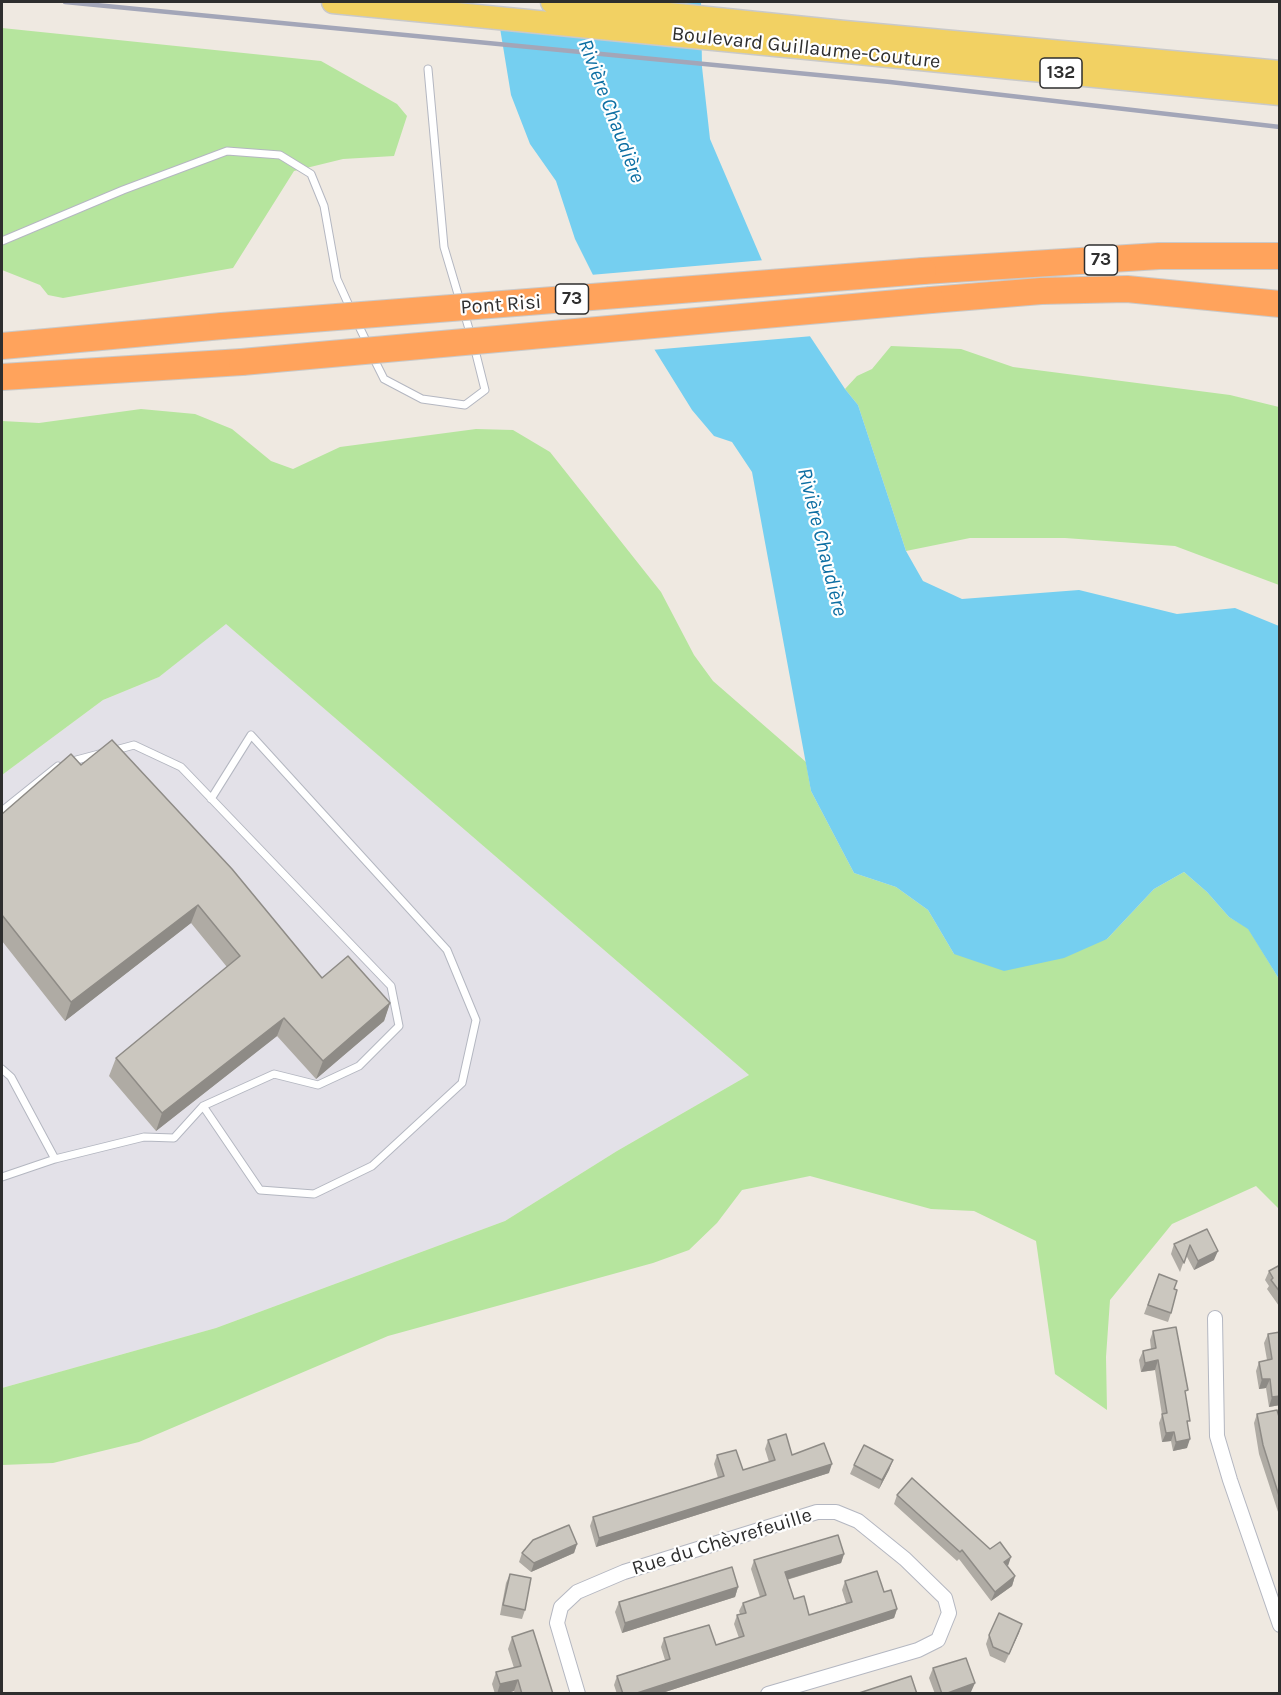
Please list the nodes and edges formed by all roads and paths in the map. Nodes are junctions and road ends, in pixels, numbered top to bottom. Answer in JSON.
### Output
{"nodes":[{"id":1,"x":333,"y":2,"type":"edge"},
{"id":2,"x":552,"y":2,"type":"edge"},
{"id":3,"x":843,"y":42,"type":"junction"},
{"id":4,"x":428,"y":69,"type":"dead end"},
{"id":5,"x":1280,"y":72,"type":"edge"},
{"id":6,"x":1280,"y":94,"type":"edge"},
{"id":7,"x":2,"y":241,"type":"edge"},
{"id":8,"x":1280,"y":256,"type":"edge"},
{"id":9,"x":1280,"y":304,"type":"edge"},
{"id":10,"x":2,"y":346,"type":"edge"},
{"id":11,"x":2,"y":377,"type":"edge"},
{"id":12,"x":211,"y":799,"type":"junction"},
{"id":13,"x":2,"y":811,"type":"edge"},
{"id":14,"x":2,"y":1069,"type":"edge"},
{"id":15,"x":203,"y":1106,"type":"junction"},
{"id":16,"x":55,"y":1159,"type":"junction"},
{"id":17,"x":2,"y":1177,"type":"edge"},
{"id":18,"x":1215,"y":1318,"type":"dead end"},
{"id":19,"x":1280,"y":1625,"type":"edge"},
{"id":20,"x":578,"y":1694,"type":"edge"},
{"id":21,"x":768,"y":1694,"type":"edge"}],
"edges":[{"from":1,"to":3,"type":"main road","name":"Boulevard Guillaume-Couture","number":"132"},
{"from":2,"to":3,"type":"main road","name":"Boulevard Guillaume-Couture","number":"132"},
{"from":3,"to":5,"type":"main road","name":"Boulevard Guillaume-Couture","number":"132"},
{"from":3,"to":6,"type":"main road","name":"Boulevard Guillaume-Couture","number":"132"},
{"from":4,"to":7,"type":"lane"},
{"from":8,"to":10,"type":"highway","name":"Pont Risi","number":"73","bridge":true},
{"from":9,"to":11,"type":"highway","name":"Pont Risi","number":"73","bridge":true},
{"from":12,"to":13,"type":"lane"},
{"from":12,"to":15,"type":"lane"},
{"from":12,"to":15,"type":"lane"},
{"from":14,"to":16,"type":"lane"},
{"from":15,"to":16,"type":"lane"},
{"from":16,"to":17,"type":"lane"},
{"from":18,"to":19,"type":"street"},
{"from":20,"to":21,"type":"street","name":"Rue du Chèvrefeuille"}]}
